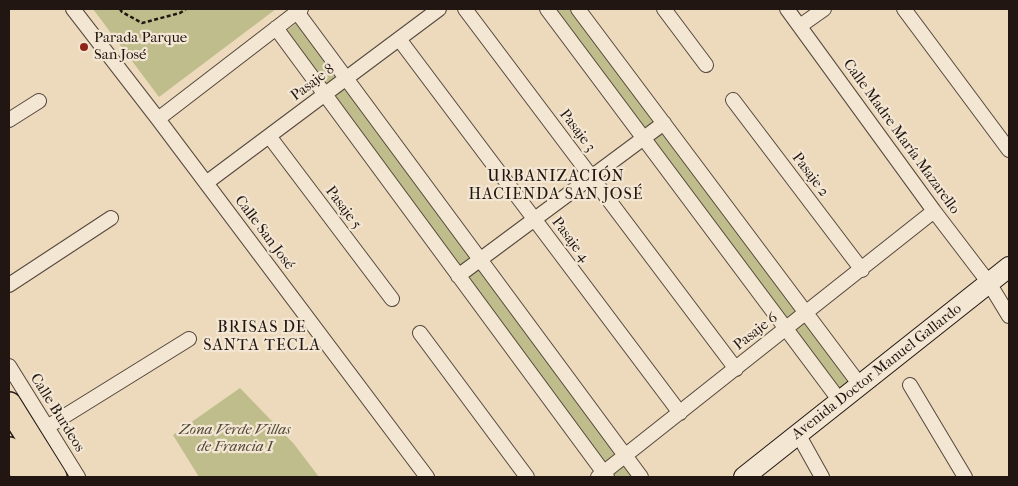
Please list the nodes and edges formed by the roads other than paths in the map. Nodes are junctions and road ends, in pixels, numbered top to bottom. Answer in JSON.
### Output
{"nodes":[{"id":1,"x":73,"y":9,"type":"edge"},
{"id":2,"x":439,"y":9,"type":"edge"},
{"id":3,"x":465,"y":9,"type":"edge"},
{"id":4,"x":547,"y":9,"type":"edge"},
{"id":5,"x":578,"y":9,"type":"edge"},
{"id":6,"x":664,"y":9,"type":"edge"},
{"id":7,"x":787,"y":9,"type":"edge"},
{"id":8,"x":824,"y":9,"type":"edge"},
{"id":9,"x":904,"y":9,"type":"edge"},
{"id":10,"x":299,"y":10,"type":"edge"},
{"id":11,"x":800,"y":26,"type":"junction"},
{"id":12,"x":276,"y":28,"type":"junction"},
{"id":13,"x":399,"y":39,"type":"junction"},
{"id":14,"x":706,"y":64,"type":"dead end"},
{"id":15,"x":346,"y":78,"type":"junction"},
{"id":16,"x":324,"y":94,"type":"junction"},
{"id":17,"x":733,"y":100,"type":"dead end"},
{"id":18,"x":39,"y":101,"type":"dead end"},
{"id":19,"x":158,"y":119,"type":"junction"},
{"id":20,"x":9,"y":120,"type":"edge"},
{"id":21,"x":664,"y":123,"type":"junction"},
{"id":22,"x":269,"y":136,"type":"junction"},
{"id":23,"x":643,"y":138,"type":"junction"},
{"id":24,"x":1009,"y":150,"type":"edge"},
{"id":25,"x":591,"y":177,"type":"junction"},
{"id":26,"x":206,"y":183,"type":"junction"},
{"id":27,"x":934,"y":211,"type":"junction"},
{"id":28,"x":111,"y":218,"type":"dead end"},
{"id":29,"x":534,"y":219,"type":"junction"},
{"id":30,"x":480,"y":260,"type":"junction"},
{"id":31,"x":1009,"y":267,"type":"edge"},
{"id":32,"x":862,"y":270,"type":"junction"},
{"id":33,"x":458,"y":276,"type":"junction"},
{"id":34,"x":989,"y":283,"type":"junction"},
{"id":35,"x":9,"y":285,"type":"edge"},
{"id":36,"x":392,"y":299,"type":"dead end"},
{"id":37,"x":806,"y":313,"type":"junction"},
{"id":38,"x":1009,"y":316,"type":"edge"},
{"id":39,"x":786,"y":330,"type":"junction"},
{"id":40,"x":420,"y":333,"type":"dead end"},
{"id":41,"x":189,"y":339,"type":"dead end"},
{"id":42,"x":9,"y":366,"type":"edge"},
{"id":43,"x":736,"y":369,"type":"junction"},
{"id":44,"x":860,"y":385,"type":"junction"},
{"id":45,"x":910,"y":385,"type":"dead end"},
{"id":46,"x":840,"y":401,"type":"junction"},
{"id":47,"x":9,"y":405,"type":"edge"},
{"id":48,"x":680,"y":413,"type":"junction"},
{"id":49,"x":47,"y":427,"type":"junction"},
{"id":50,"x":798,"y":434,"type":"junction"},
{"id":51,"x":9,"y":450,"type":"edge"},
{"id":52,"x":625,"y":456,"type":"junction"},
{"id":53,"x":603,"y":476,"type":"edge"},
{"id":54,"x":26,"y":477,"type":"edge"},
{"id":55,"x":54,"y":477,"type":"edge"},
{"id":56,"x":78,"y":477,"type":"edge"},
{"id":57,"x":427,"y":477,"type":"edge"},
{"id":58,"x":527,"y":477,"type":"edge"},
{"id":59,"x":641,"y":477,"type":"edge"},
{"id":60,"x":744,"y":477,"type":"edge"},
{"id":61,"x":822,"y":477,"type":"edge"},
{"id":62,"x":964,"y":477,"type":"edge"}],
"edges":[{"from":1,"to":19,"type":"street","name":"Calle San José"},
{"from":2,"to":13,"type":"street","name":"Pasaje 8"},
{"from":3,"to":25,"type":"street","name":"Pasaje 3"},
{"from":4,"to":23,"type":"street"},
{"from":5,"to":21,"type":"street"},
{"from":6,"to":14,"type":"street"},
{"from":7,"to":11,"type":"street","name":"Calle Madre María Mazarello"},
{"from":8,"to":11,"type":"street"},
{"from":9,"to":24,"type":"street"},
{"from":10,"to":12,"type":"street"},
{"from":10,"to":15,"type":"street"},
{"from":11,"to":27,"type":"street","name":"Calle Madre María Mazarello"},
{"from":12,"to":16,"type":"street"},
{"from":12,"to":19,"type":"street"},
{"from":13,"to":15,"type":"street","name":"Pasaje 8"},
{"from":13,"to":29,"type":"street","name":"Pasaje 4"},
{"from":15,"to":16,"type":"street","name":"Pasaje 8"},
{"from":15,"to":30,"type":"street"},
{"from":16,"to":22,"type":"street","name":"Pasaje 8"},
{"from":16,"to":33,"type":"street"},
{"from":17,"to":32,"type":"street","name":"Pasaje 2"},
{"from":18,"to":20,"type":"street"},
{"from":19,"to":26,"type":"street","name":"Calle San José"},
{"from":21,"to":23,"type":"street"},
{"from":21,"to":37,"type":"street"},
{"from":22,"to":26,"type":"street","name":"Pasaje 8"},
{"from":22,"to":36,"type":"street","name":"Pasaje 5"},
{"from":23,"to":25,"type":"street"},
{"from":23,"to":39,"type":"street"},
{"from":25,"to":29,"type":"street"},
{"from":25,"to":43,"type":"street","name":"Pasaje 3"},
{"from":26,"to":57,"type":"street","name":"Calle San José"},
{"from":27,"to":32,"type":"street","name":"Pasaje 6"},
{"from":27,"to":34,"type":"street","name":"Calle Madre María Mazarello"},
{"from":28,"to":35,"type":"street"},
{"from":29,"to":30,"type":"street"},
{"from":29,"to":48,"type":"street","name":"Pasaje 4"},
{"from":30,"to":33,"type":"street"},
{"from":30,"to":52,"type":"street"},
{"from":31,"to":34,"type":"street","name":"Avenida Doctor Manuel Gallardo"},
{"from":32,"to":37,"type":"street","name":"Pasaje 6"},
{"from":33,"to":53,"type":"street"},
{"from":34,"to":38,"type":"street","name":"Calle Madre María Mazarello"},
{"from":34,"to":44,"type":"street","name":"Avenida Doctor Manuel Gallardo"},
{"from":37,"to":39,"type":"street","name":"Pasaje 6"},
{"from":37,"to":44,"type":"street"},
{"from":39,"to":43,"type":"street","name":"Pasaje 6"},
{"from":39,"to":46,"type":"street"},
{"from":40,"to":58,"type":"street"},
{"from":41,"to":49,"type":"street"},
{"from":42,"to":49,"type":"street","name":"Calle Burdeos"},
{"from":43,"to":48,"type":"street","name":"Pasaje 6"},
{"from":44,"to":46,"type":"street","name":"Avenida Doctor Manuel Gallardo"},
{"from":45,"to":62,"type":"street"},
{"from":46,"to":50,"type":"street","name":"Avenida Doctor Manuel Gallardo"},
{"from":47,"to":55,"type":"highway"},
{"from":48,"to":52,"type":"street","name":"Pasaje 6"},
{"from":49,"to":56,"type":"street","name":"Calle Burdeos"},
{"from":50,"to":60,"type":"street","name":"Avenida Doctor Manuel Gallardo"},
{"from":50,"to":61,"type":"street"},
{"from":51,"to":54,"type":"highway"},
{"from":52,"to":53,"type":"street","name":"Pasaje 6"},
{"from":52,"to":59,"type":"street"}]}
